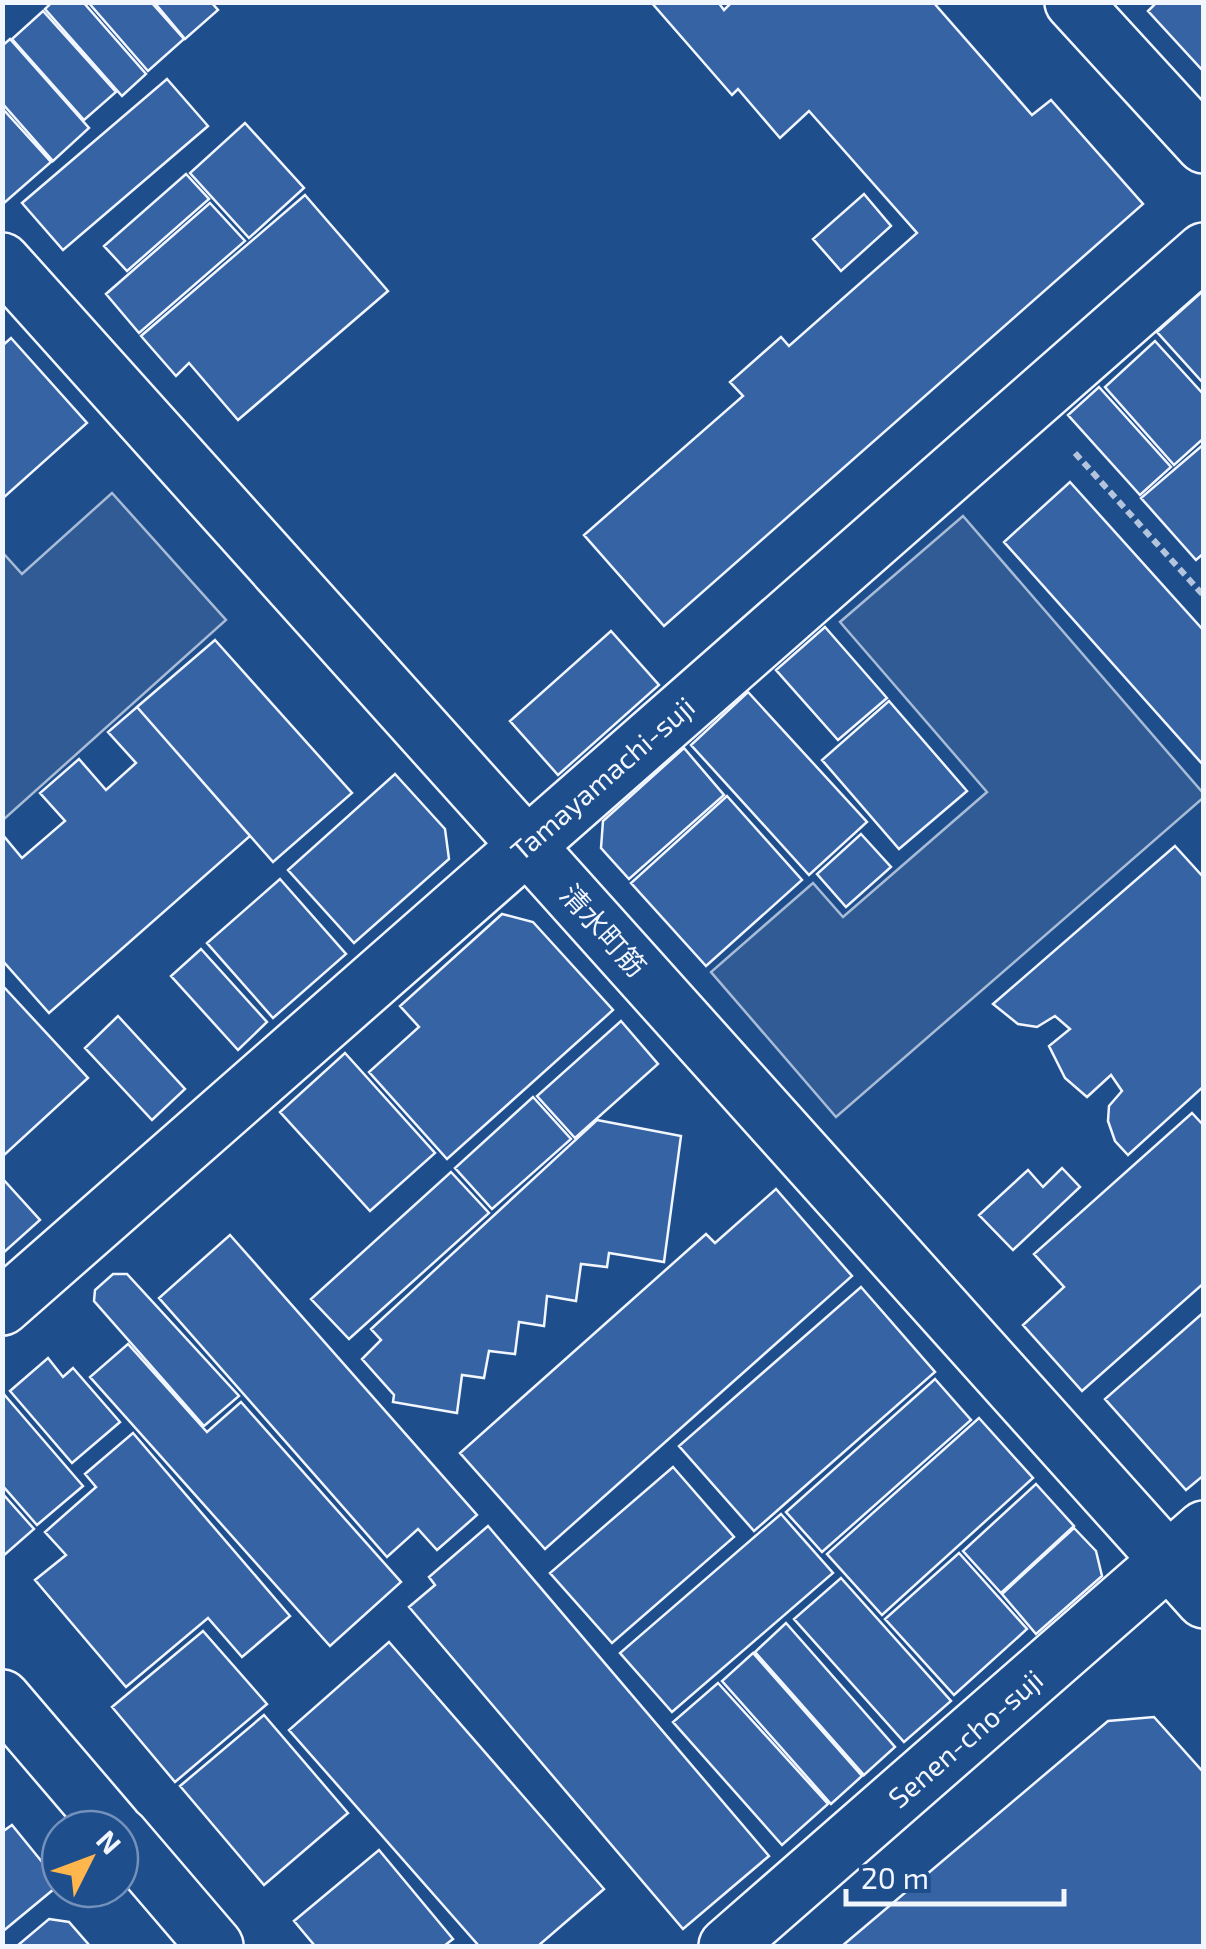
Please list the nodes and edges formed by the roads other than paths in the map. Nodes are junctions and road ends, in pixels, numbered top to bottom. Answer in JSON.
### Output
{"nodes":[{"id":1,"x":1072,"y":2,"type":"edge"},
{"id":2,"x":1204,"y":145,"type":"edge"},
{"id":3,"x":1204,"y":252,"type":"edge"},
{"id":4,"x":2,"y":261,"type":"edge"},
{"id":5,"x":526,"y":844,"type":"junction"},
{"id":6,"x":2,"y":1307,"type":"edge"},
{"id":7,"x":1186,"y":1544,"type":"edge"},
{"id":8,"x":1204,"y":1600,"type":"edge"},
{"id":9,"x":2,"y":1698,"type":"edge"},
{"id":10,"x":97,"y":1809,"type":"edge"},
{"id":11,"x":140,"y":1859,"type":"edge"},
{"id":12,"x":214,"y":1946,"type":"edge"},
{"id":13,"x":727,"y":1946,"type":"edge"}],
"edges":[{"from":1,"to":2,"type":"street"},
{"from":3,"to":5,"type":"street","name":"Tamayamachi-suji"},
{"from":4,"to":5,"type":"street","name":"清水町筋"},
{"from":5,"to":6,"type":"street","name":"Tamayamachi-suji"},
{"from":5,"to":7,"type":"street","name":"清水町筋"},
{"from":7,"to":8,"type":"street","name":"清水町筋"},
{"from":7,"to":13,"type":"street","name":"Senen-cho-suji"},
{"from":9,"to":10,"type":"street"},
{"from":11,"to":12,"type":"street"}]}
